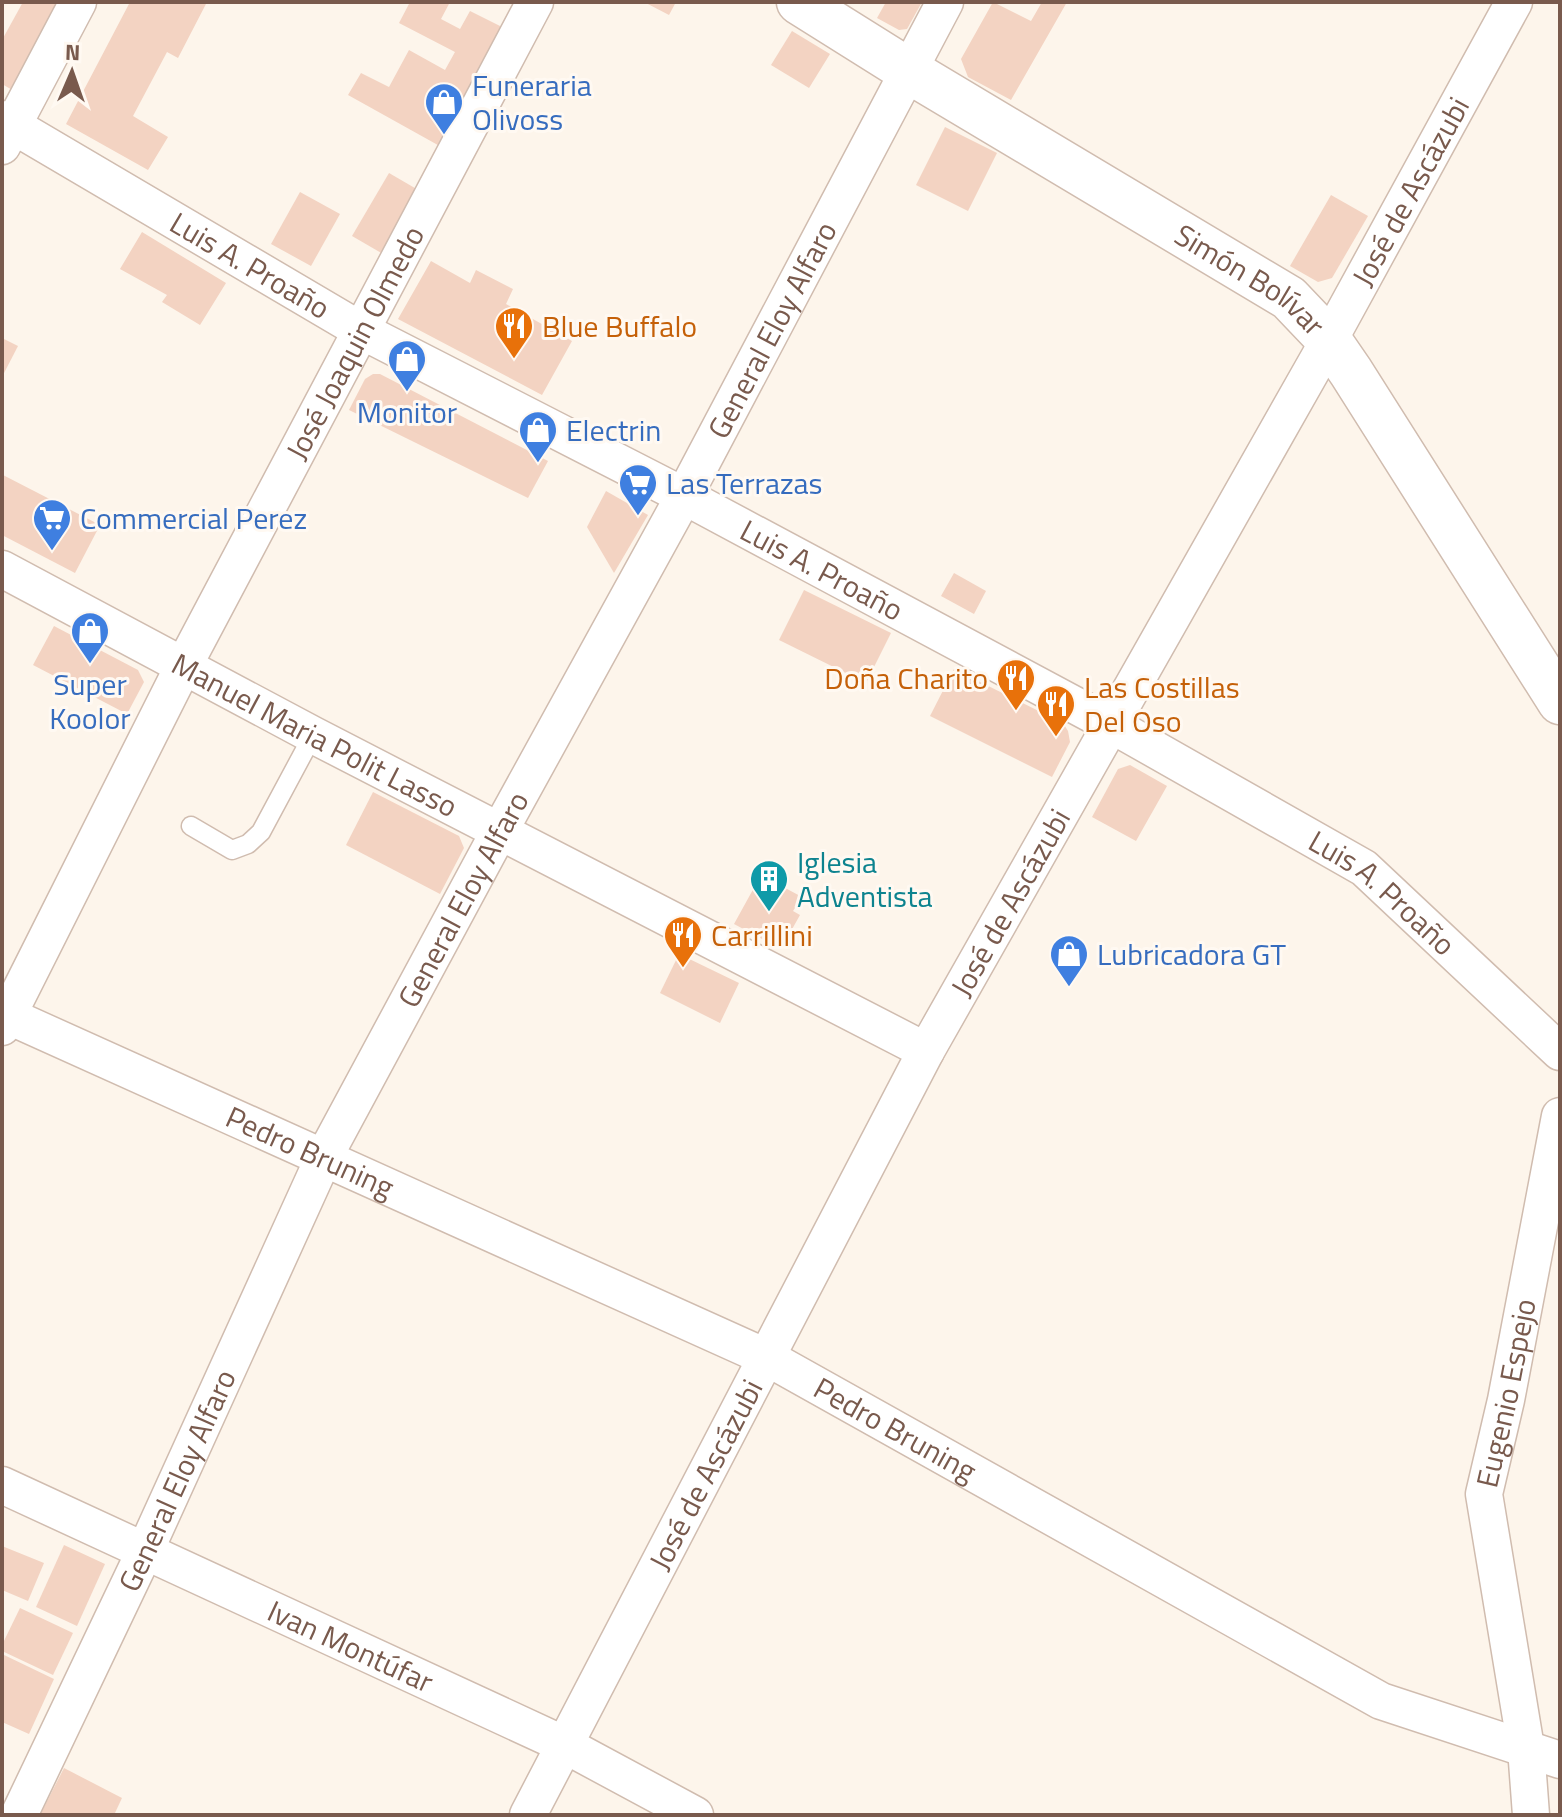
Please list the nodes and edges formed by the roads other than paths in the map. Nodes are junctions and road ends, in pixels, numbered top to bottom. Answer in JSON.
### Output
{"nodes":[{"id":1,"x":78,"y":2,"type":"edge"},
{"id":2,"x":535,"y":2,"type":"edge"},
{"id":3,"x":799,"y":2,"type":"edge"},
{"id":4,"x":945,"y":2,"type":"edge"},
{"id":5,"x":1514,"y":2,"type":"edge"},
{"id":6,"x":909,"y":71,"type":"junction"},
{"id":7,"x":5,"y":130,"type":"edge"},
{"id":8,"x":362,"y":331,"type":"junction"},
{"id":9,"x":1329,"y":340,"type":"junction"},
{"id":10,"x":684,"y":496,"type":"junction"},
{"id":11,"x":2,"y":569,"type":"edge"},
{"id":12,"x":183,"y":667,"type":"junction"},
{"id":13,"x":1560,"y":702,"type":"edge"},
{"id":14,"x":1112,"y":725,"type":"junction"},
{"id":15,"x":313,"y":735,"type":"junction"},
{"id":16,"x":191,"y":826,"type":"dead end"},
{"id":17,"x":499,"y":832,"type":"junction"},
{"id":18,"x":4,"y":1018,"type":"edge"},
{"id":19,"x":926,"y":1051,"type":"junction"},
{"id":20,"x":1560,"y":1052,"type":"edge"},
{"id":21,"x":1560,"y":1116,"type":"edge"},
{"id":22,"x":324,"y":1157,"type":"junction"},
{"id":23,"x":768,"y":1358,"type":"junction"},
{"id":24,"x":2,"y":1485,"type":"edge"},
{"id":25,"x":145,"y":1551,"type":"junction"},
{"id":26,"x":565,"y":1745,"type":"junction"},
{"id":27,"x":1526,"y":1748,"type":"junction"},
{"id":28,"x":1560,"y":1760,"type":"edge"},
{"id":29,"x":19,"y":1815,"type":"edge"},
{"id":30,"x":528,"y":1815,"type":"edge"},
{"id":31,"x":695,"y":1815,"type":"edge"},
{"id":32,"x":1531,"y":1815,"type":"edge"}],
"edges":[{"from":1,"to":7,"type":"street"},
{"from":2,"to":8,"type":"street","name":"José Joaquin Olmedo"},
{"from":3,"to":6,"type":"street","name":"Simón Bolívar"},
{"from":4,"to":6,"type":"street","name":"General Eloy Alfaro"},
{"from":5,"to":9,"type":"street","name":"José de Ascázubi"},
{"from":6,"to":9,"type":"street","name":"Simón Bolívar"},
{"from":6,"to":10,"type":"street","name":"General Eloy Alfaro"},
{"from":7,"to":8,"type":"street","name":"Luis A. Proaño"},
{"from":8,"to":10,"type":"street","name":"Luis A. Proaño"},
{"from":8,"to":12,"type":"street","name":"José Joaquin Olmedo"},
{"from":9,"to":13,"type":"street","name":"Simón Bolívar"},
{"from":9,"to":14,"type":"street","name":"José de Ascázubi"},
{"from":10,"to":14,"type":"street","name":"Luis A. Proaño"},
{"from":10,"to":17,"type":"street","name":"General Eloy Alfaro"},
{"from":11,"to":12,"type":"street","name":"Manuel Maria Polit Lasso"},
{"from":12,"to":15,"type":"street","name":"Manuel Maria Polit Lasso"},
{"from":12,"to":18,"type":"street","name":"José Joaquin Olmedo"},
{"from":14,"to":19,"type":"street","name":"José de Ascázubi"},
{"from":14,"to":20,"type":"street","name":"Luis A. Proaño"},
{"from":15,"to":16,"type":"lane"},
{"from":15,"to":17,"type":"street","name":"Manuel Maria Polit Lasso"},
{"from":17,"to":19,"type":"street","name":"Manuel Maria Polit Lasso"},
{"from":17,"to":22,"type":"street","name":"General Eloy Alfaro"},
{"from":18,"to":22,"type":"street","name":"Pedro Bruning"},
{"from":19,"to":23,"type":"street","name":"José de Ascázubi"},
{"from":21,"to":27,"type":"street","name":"Eugenio Espejo"},
{"from":22,"to":23,"type":"street","name":"Pedro Bruning"},
{"from":22,"to":25,"type":"street","name":"General Eloy Alfaro"},
{"from":23,"to":26,"type":"street","name":"José de Ascázubi"},
{"from":23,"to":27,"type":"street","name":"Pedro Bruning"},
{"from":24,"to":25,"type":"street","name":"Ivan Montúfar"},
{"from":25,"to":26,"type":"street","name":"Ivan Montúfar"},
{"from":25,"to":29,"type":"street","name":"General Eloy Alfaro"},
{"from":26,"to":30,"type":"street","name":"José de Ascázubi"},
{"from":26,"to":31,"type":"street","name":"Ivan Montúfar"},
{"from":27,"to":28,"type":"street","name":"Pedro Bruning"},
{"from":27,"to":32,"type":"street","name":"Eugenio Espejo"}]}
